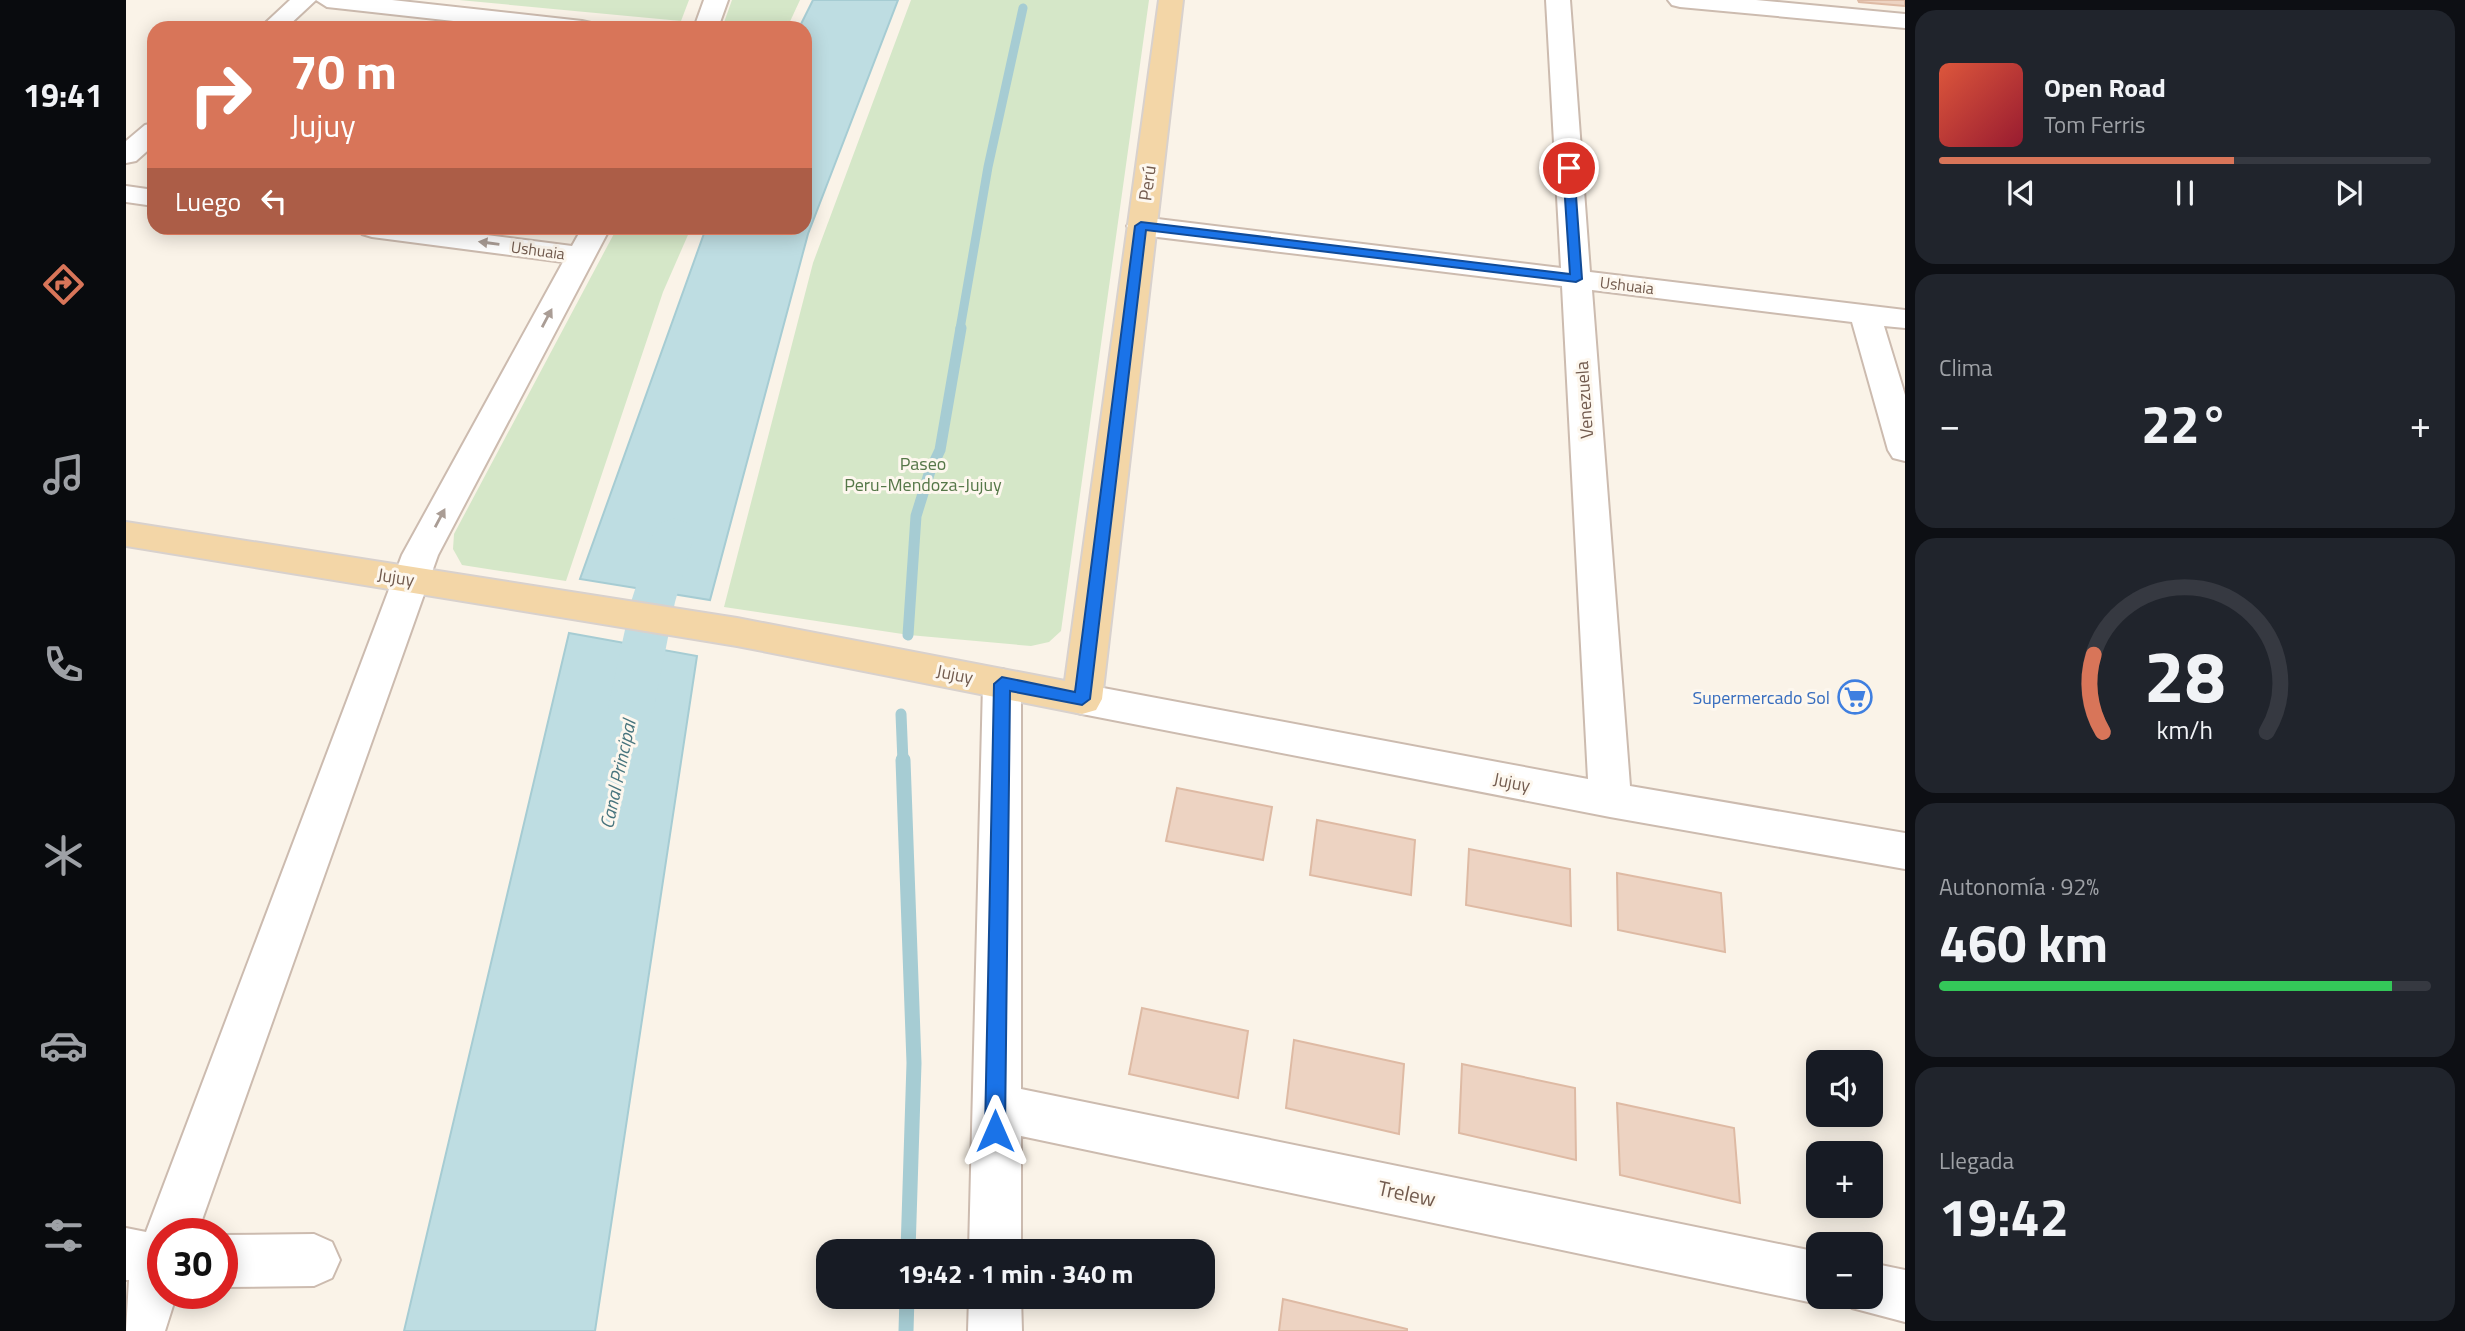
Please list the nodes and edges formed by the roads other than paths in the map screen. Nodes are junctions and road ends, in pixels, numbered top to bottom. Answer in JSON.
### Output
{"nodes":[{"id":1,"x":304,"y":0,"type":"edge"},
{"id":2,"x":327,"y":0,"type":"edge"},
{"id":3,"x":716,"y":0,"type":"edge"},
{"id":4,"x":1171,"y":0,"type":"edge"},
{"id":5,"x":1558,"y":0,"type":"edge"},
{"id":6,"x":1680,"y":0,"type":"edge"},
{"id":7,"x":280,"y":21,"type":"edge"},
{"id":8,"x":518,"y":21,"type":"edge"},
{"id":9,"x":708,"y":21,"type":"edge"},
{"id":10,"x":1905,"y":22,"type":"edge"},
{"id":11,"x":147,"y":137,"type":"edge"},
{"id":12,"x":126,"y":155,"type":"edge"},
{"id":13,"x":126,"y":194,"type":"edge"},
{"id":14,"x":147,"y":197,"type":"edge"},
{"id":15,"x":1141,"y":226,"type":"junction"},
{"id":16,"x":424,"y":235,"type":"edge"},
{"id":17,"x":592,"y":235,"type":"edge"},
{"id":18,"x":580,"y":256,"type":"junction"},
{"id":19,"x":1576,"y":279,"type":"junction"},
{"id":20,"x":1865,"y":314,"type":"junction"},
{"id":21,"x":1905,"y":319,"type":"edge"},
{"id":22,"x":1905,"y":450,"type":"edge"},
{"id":23,"x":126,"y":534,"type":"edge"},
{"id":24,"x":411,"y":580,"type":"junction"},
{"id":25,"x":1002,"y":684,"type":"junction"},
{"id":26,"x":1082,"y":699,"type":"junction"},
{"id":27,"x":1610,"y":800,"type":"junction"},
{"id":28,"x":1905,"y":851,"type":"edge"},
{"id":29,"x":995,"y":1107,"type":"junction"},
{"id":30,"x":171,"y":1218,"type":"edge"},
{"id":31,"x":995,"y":1239,"type":"edge"},
{"id":32,"x":314,"y":1260,"type":"dead end"},
{"id":33,"x":238,"y":1261,"type":"edge"},
{"id":34,"x":1806,"y":1276,"type":"edge"},
{"id":35,"x":1883,"y":1291,"type":"edge"},
{"id":36,"x":147,"y":1295,"type":"edge"},
{"id":37,"x":1905,"y":1296,"type":"edge"},
{"id":38,"x":995,"y":1309,"type":"edge"},
{"id":39,"x":138,"y":1331,"type":"edge"},
{"id":40,"x":995,"y":1331,"type":"edge"}],
"edges":[{"from":1,"to":7,"type":"street"},
{"from":2,"to":8,"type":"street"},
{"from":3,"to":9,"type":"street"},
{"from":4,"to":15,"type":"main road","name":"Perú"},
{"from":5,"to":19,"type":"street","name":"Venezuela"},
{"from":6,"to":10,"type":"street"},
{"from":11,"to":12,"type":"street"},
{"from":13,"to":14,"type":"street"},
{"from":15,"to":19,"type":"street","name":"Ushuaia"},
{"from":15,"to":26,"type":"main road","name":"Perú"},
{"from":18,"to":16,"type":"street","name":"Ushuaia","one_way":true},
{"from":17,"to":18,"type":"street"},
{"from":24,"to":18,"type":"street","one_way":true},
{"from":19,"to":20,"type":"street","name":"Ushuaia"},
{"from":19,"to":27,"type":"street","name":"Venezuela"},
{"from":20,"to":21,"type":"street","name":"Ushuaia"},
{"from":20,"to":22,"type":"street"},
{"from":23,"to":24,"type":"main road","name":"Jujuy"},
{"from":24,"to":25,"type":"main road","name":"Jujuy"},
{"from":24,"to":30,"type":"street"},
{"from":25,"to":26,"type":"main road","name":"Jujuy"},
{"from":25,"to":29,"type":"street"},
{"from":26,"to":27,"type":"street","name":"Jujuy"},
{"from":27,"to":28,"type":"street","name":"Jujuy"},
{"from":29,"to":31,"type":"street"},
{"from":29,"to":34,"type":"street","name":"Trelew"},
{"from":32,"to":33,"type":"street"},
{"from":35,"to":37,"type":"street"},
{"from":36,"to":39,"type":"street"},
{"from":38,"to":40,"type":"street"}]}
